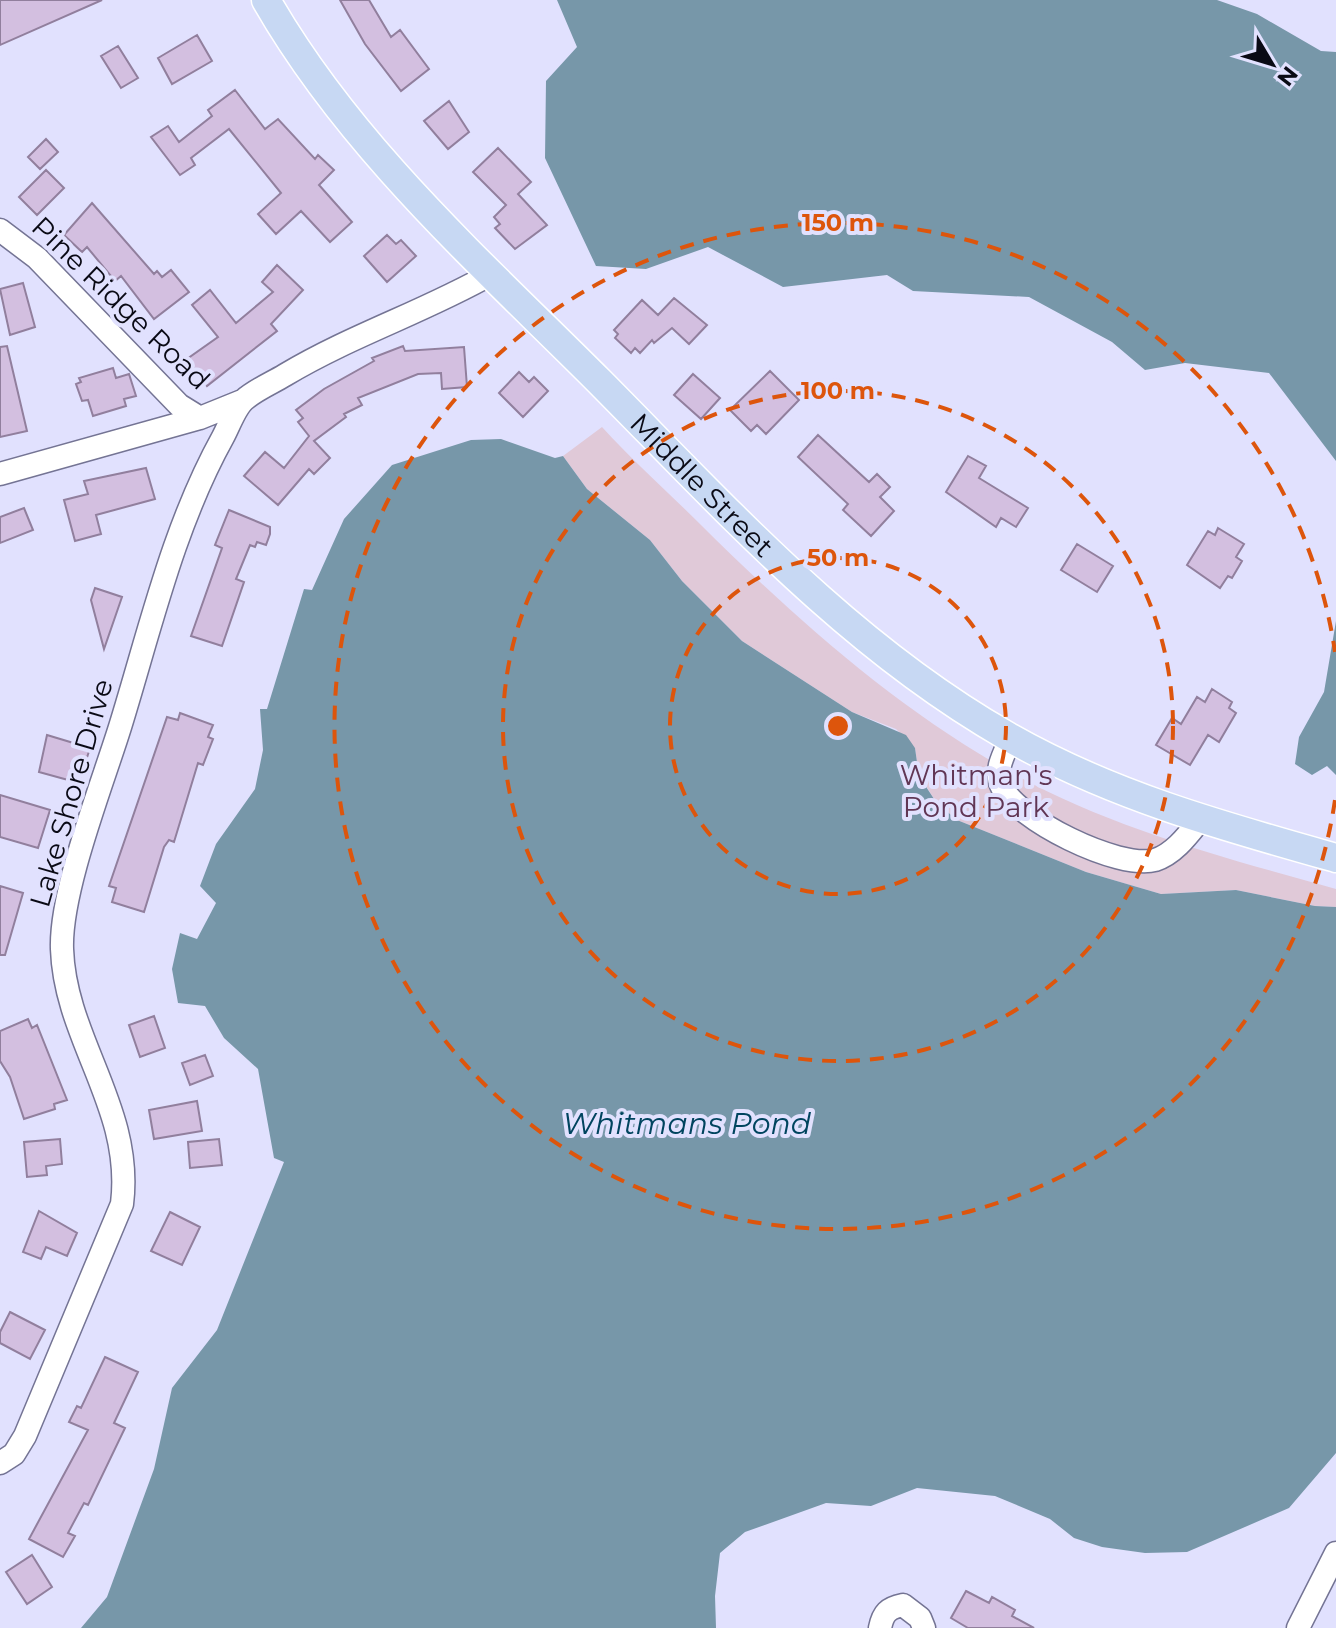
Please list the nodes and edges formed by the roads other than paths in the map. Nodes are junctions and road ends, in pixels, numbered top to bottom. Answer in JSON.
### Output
{"nodes":[{"id":1,"x":266,"y":0,"type":"edge"},
{"id":2,"x":0,"y":230,"type":"edge"},
{"id":3,"x":491,"y":274,"type":"junction"},
{"id":4,"x":242,"y":401,"type":"junction"},
{"id":5,"x":200,"y":418,"type":"junction"},
{"id":6,"x":0,"y":474,"type":"edge"},
{"id":7,"x":1011,"y":738,"type":"junction"},
{"id":8,"x":1200,"y":820,"type":"junction"},
{"id":9,"x":1336,"y":858,"type":"edge"},
{"id":10,"x":0,"y":1464,"type":"edge"},
{"id":11,"x":1336,"y":1553,"type":"edge"},
{"id":12,"x":880,"y":1628,"type":"edge"},
{"id":13,"x":924,"y":1628,"type":"edge"},
{"id":14,"x":1298,"y":1628,"type":"edge"}],
"edges":[{"from":1,"to":3,"type":"main road","name":"Middle Street"},
{"from":2,"to":5,"type":"street","name":"Pine Ridge Road"},
{"from":3,"to":4,"type":"street"},
{"from":3,"to":7,"type":"main road","name":"Middle Street"},
{"from":4,"to":5,"type":"street"},
{"from":4,"to":10,"type":"street","name":"Lake Shore Drive"},
{"from":5,"to":6,"type":"street"},
{"from":7,"to":8,"type":"main road","name":"Middle Street"},
{"from":7,"to":8,"type":"street"},
{"from":8,"to":9,"type":"main road","name":"Middle Street"},
{"from":11,"to":14,"type":"street"},
{"from":12,"to":13,"type":"street"}]}
